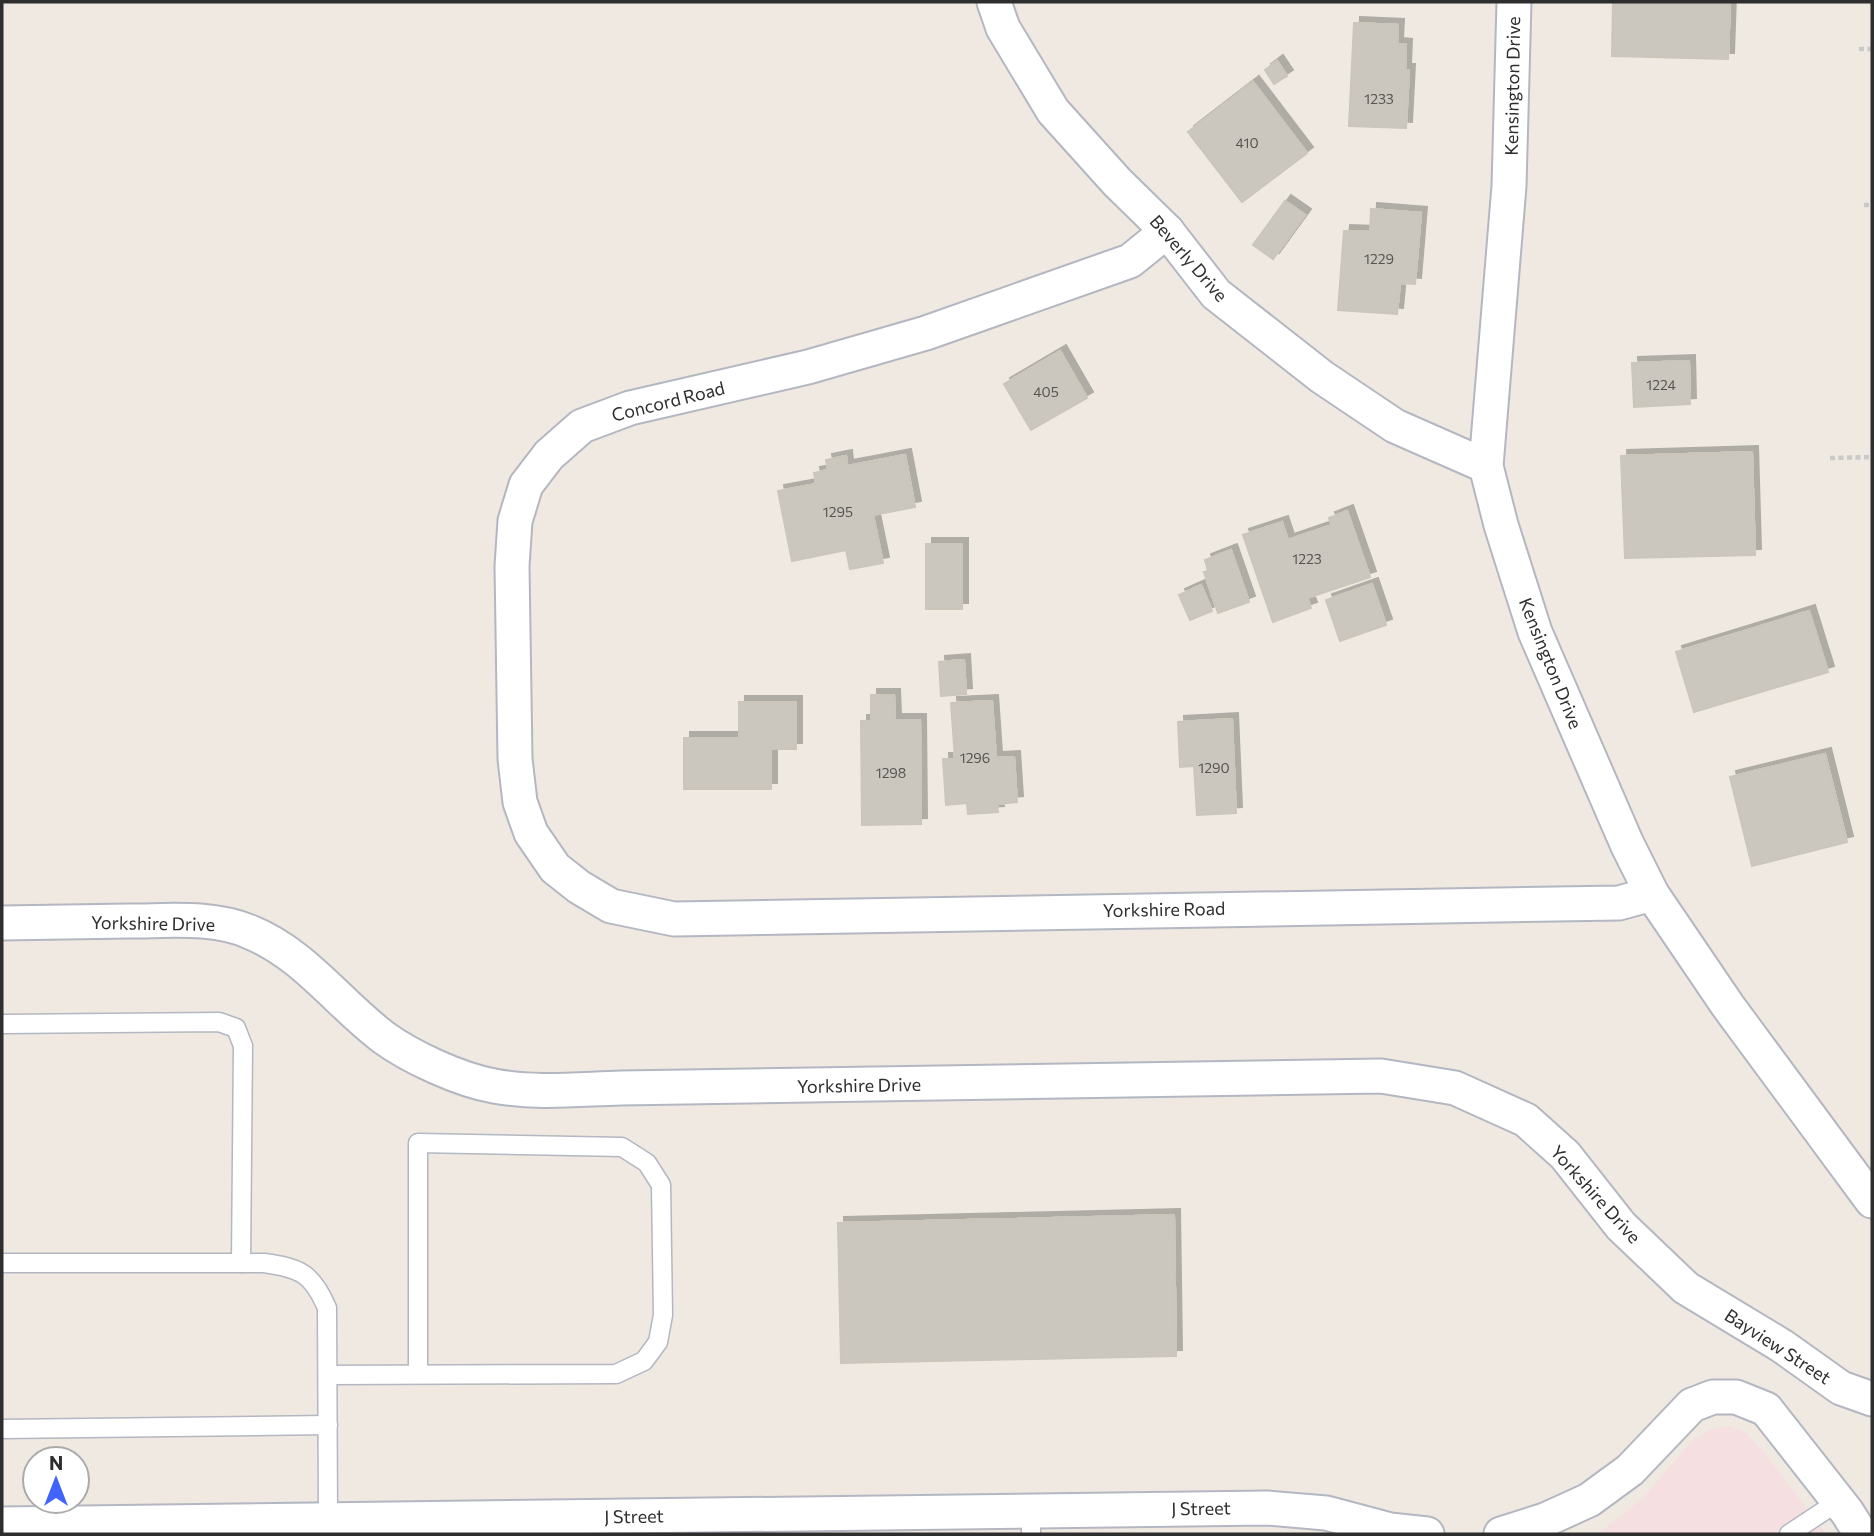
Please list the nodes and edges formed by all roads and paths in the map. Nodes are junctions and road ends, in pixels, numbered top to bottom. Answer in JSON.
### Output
{"nodes":[{"id":1,"x":994,"y":2,"type":"edge"},
{"id":2,"x":1514,"y":2,"type":"edge"},
{"id":3,"x":1859,"y":49,"type":"dead end"},
{"id":4,"x":1872,"y":49,"type":"edge"},
{"id":5,"x":1864,"y":205,"type":"dead end"},
{"id":6,"x":1872,"y":205,"type":"edge"},
{"id":7,"x":1167,"y":231,"type":"junction"},
{"id":8,"x":1872,"y":457,"type":"edge"},
{"id":9,"x":1830,"y":458,"type":"dead end"},
{"id":10,"x":1486,"y":466,"type":"junction"},
{"id":11,"x":1652,"y":894,"type":"junction"},
{"id":12,"x":674,"y":919,"type":"joint"},
{"id":13,"x":2,"y":923,"type":"edge"},
{"id":14,"x":2,"y":1024,"type":"edge"},
{"id":15,"x":1872,"y":1201,"type":"edge"},
{"id":16,"x":2,"y":1263,"type":"edge"},
{"id":17,"x":242,"y":1263,"type":"junction"},
{"id":18,"x":1686,"y":1288,"type":"joint"},
{"id":19,"x":418,"y":1374,"type":"junction"},
{"id":20,"x":328,"y":1375,"type":"junction"},
{"id":21,"x":1872,"y":1399,"type":"edge"},
{"id":22,"x":328,"y":1425,"type":"junction"},
{"id":23,"x":2,"y":1429,"type":"edge"},
{"id":24,"x":1839,"y":1500,"type":"junction"},
{"id":25,"x":1031,"y":1522,"type":"edge"},
{"id":26,"x":2,"y":1524,"type":"edge"},
{"id":27,"x":616,"y":1525,"type":"edge"},
{"id":28,"x":328,"y":1527,"type":"edge"},
{"id":29,"x":1427,"y":1534,"type":"edge"},
{"id":30,"x":1501,"y":1534,"type":"edge"},
{"id":31,"x":1788,"y":1534,"type":"edge"},
{"id":32,"x":1861,"y":1534,"type":"edge"}],
"edges":[{"from":1,"to":7,"type":"street","name":"Beverly Drive"},
{"from":2,"to":10,"type":"street","name":"Kensington Drive"},
{"from":3,"to":4,"type":"path"},
{"from":5,"to":6,"type":"path"},
{"from":7,"to":10,"type":"street","name":"Beverly Drive"},
{"from":7,"to":12,"type":"street","name":"Concord Road"},
{"from":8,"to":9,"type":"path"},
{"from":10,"to":11,"type":"street","name":"Kensington Drive"},
{"from":11,"to":12,"type":"street","name":"Yorkshire Road"},
{"from":11,"to":15,"type":"street","name":"Kensington Drive"},
{"from":13,"to":18,"type":"street","name":"Yorkshire Drive"},
{"from":14,"to":17,"type":"lane"},
{"from":16,"to":17,"type":"lane"},
{"from":17,"to":20,"type":"lane"},
{"from":18,"to":21,"type":"street","name":"Bayview Street"},
{"from":19,"to":19,"type":"lane"},
{"from":19,"to":20,"type":"lane"},
{"from":20,"to":22,"type":"lane"},
{"from":22,"to":23,"type":"lane"},
{"from":22,"to":28,"type":"lane"},
{"from":24,"to":30,"type":"street"},
{"from":24,"to":31,"type":"lane"},
{"from":24,"to":32,"type":"street"},
{"from":25,"to":27,"type":"street","name":"J Street"},
{"from":25,"to":29,"type":"street","name":"J Street"},
{"from":26,"to":28,"type":"street","name":"J Street"},
{"from":27,"to":28,"type":"street","name":"J Street"}]}
